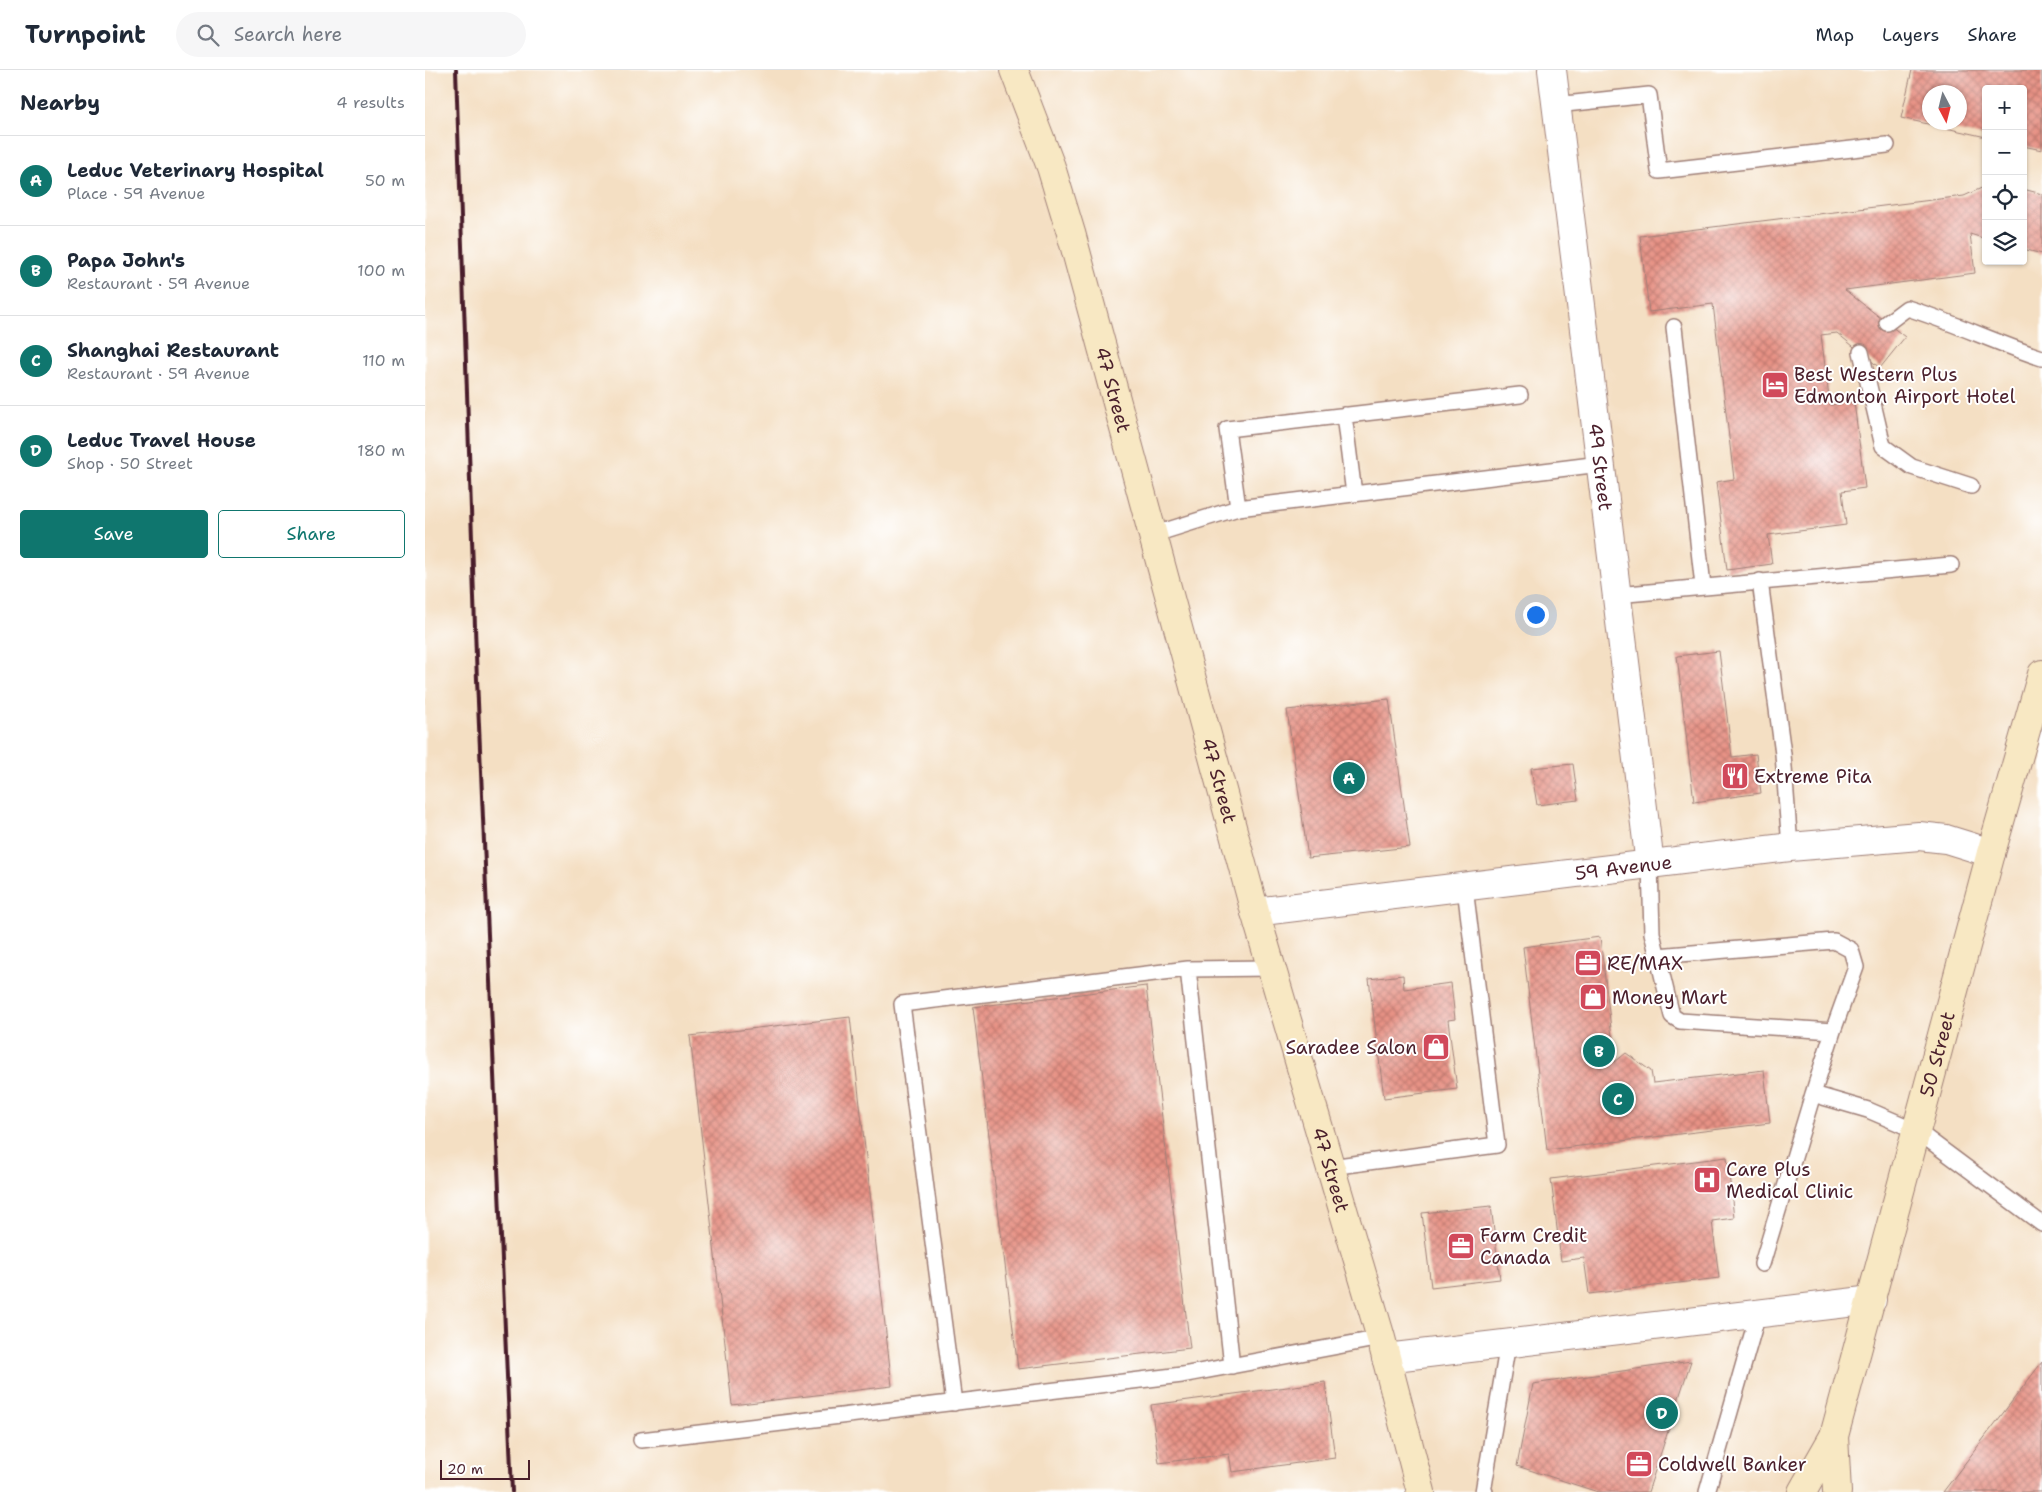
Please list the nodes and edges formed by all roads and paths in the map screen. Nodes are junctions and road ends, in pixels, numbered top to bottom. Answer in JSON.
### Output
{"nodes":[{"id":1,"x":1014,"y":70,"type":"edge"},
{"id":2,"x":1552,"y":70,"type":"edge"},
{"id":3,"x":1556,"y":105,"type":"junction"},
{"id":4,"x":1887,"y":145,"type":"dead end"},
{"id":5,"x":1887,"y":323,"type":"dead end"},
{"id":6,"x":1674,"y":327,"type":"dead end"},
{"id":7,"x":1861,"y":352,"type":"dead end"},
{"id":8,"x":2042,"y":358,"type":"edge"},
{"id":9,"x":1520,"y":394,"type":"dead end"},
{"id":10,"x":1343,"y":415,"type":"junction"},
{"id":11,"x":1600,"y":464,"type":"junction"},
{"id":12,"x":1971,"y":486,"type":"dead end"},
{"id":13,"x":1353,"y":494,"type":"junction"},
{"id":14,"x":1237,"y":508,"type":"junction"},
{"id":15,"x":1152,"y":535,"type":"junction"},
{"id":16,"x":1951,"y":565,"type":"dead end"},
{"id":17,"x":1760,"y":581,"type":"junction"},
{"id":18,"x":1703,"y":586,"type":"junction"},
{"id":19,"x":1616,"y":595,"type":"junction"},
{"id":20,"x":2042,"y":674,"type":"edge"},
{"id":21,"x":1790,"y":847,"type":"junction"},
{"id":22,"x":1991,"y":853,"type":"junction"},
{"id":23,"x":1650,"y":865,"type":"junction"},
{"id":24,"x":1465,"y":888,"type":"junction"},
{"id":25,"x":1255,"y":912,"type":"junction"},
{"id":26,"x":1657,"y":956,"type":"junction"},
{"id":27,"x":1271,"y":968,"type":"junction"},
{"id":28,"x":1188,"y":969,"type":"junction"},
{"id":29,"x":1833,"y":1031,"type":"junction"},
{"id":30,"x":1813,"y":1094,"type":"junction"},
{"id":31,"x":1917,"y":1131,"type":"junction"},
{"id":32,"x":1330,"y":1167,"type":"junction"},
{"id":33,"x":2042,"y":1224,"type":"edge"},
{"id":34,"x":1763,"y":1264,"type":"dead end"},
{"id":35,"x":1872,"y":1300,"type":"junction"},
{"id":36,"x":1758,"y":1314,"type":"junction"},
{"id":37,"x":1508,"y":1343,"type":"junction"},
{"id":38,"x":1383,"y":1348,"type":"junction"},
{"id":39,"x":1232,"y":1366,"type":"junction"},
{"id":40,"x":954,"y":1403,"type":"junction"},
{"id":41,"x":1834,"y":1436,"type":"junction"},
{"id":42,"x":641,"y":1440,"type":"dead end"},
{"id":43,"x":1421,"y":1492,"type":"edge"},
{"id":44,"x":1484,"y":1492,"type":"edge"},
{"id":45,"x":1707,"y":1492,"type":"edge"},
{"id":46,"x":1802,"y":1492,"type":"edge"},
{"id":47,"x":1837,"y":1492,"type":"edge"}],
"edges":[{"from":1,"to":15,"type":"street","name":"47 Street"},
{"from":2,"to":3,"type":"street","name":"49 Street"},
{"from":3,"to":4,"type":"lane"},
{"from":3,"to":11,"type":"street","name":"49 Street"},
{"from":5,"to":8,"type":"lane"},
{"from":6,"to":18,"type":"lane"},
{"from":7,"to":12,"type":"lane"},
{"from":9,"to":10,"type":"lane"},
{"from":10,"to":13,"type":"lane"},
{"from":10,"to":14,"type":"lane"},
{"from":11,"to":13,"type":"lane"},
{"from":11,"to":19,"type":"street","name":"49 Street"},
{"from":13,"to":14,"type":"lane"},
{"from":14,"to":15,"type":"lane"},
{"from":15,"to":25,"type":"street","name":"47 Street"},
{"from":16,"to":17,"type":"lane"},
{"from":17,"to":18,"type":"lane"},
{"from":17,"to":21,"type":"lane"},
{"from":18,"to":19,"type":"lane"},
{"from":19,"to":23,"type":"street","name":"49 Street"},
{"from":20,"to":22,"type":"street","name":"50 Street"},
{"from":21,"to":22,"type":"street","name":"59 Avenue"},
{"from":21,"to":23,"type":"street","name":"59 Avenue"},
{"from":22,"to":31,"type":"street","name":"50 Street"},
{"from":23,"to":24,"type":"street","name":"59 Avenue"},
{"from":23,"to":26,"type":"lane"},
{"from":24,"to":25,"type":"street","name":"59 Avenue"},
{"from":24,"to":32,"type":"lane"},
{"from":25,"to":27,"type":"street","name":"47 Street"},
{"from":26,"to":29,"type":"lane"},
{"from":26,"to":29,"type":"lane"},
{"from":27,"to":28,"type":"lane"},
{"from":27,"to":32,"type":"street","name":"47 Street"},
{"from":28,"to":39,"type":"lane"},
{"from":28,"to":40,"type":"lane"},
{"from":29,"to":30,"type":"lane"},
{"from":30,"to":31,"type":"lane"},
{"from":30,"to":34,"type":"lane"},
{"from":31,"to":33,"type":"lane"},
{"from":31,"to":35,"type":"street","name":"50 Street"},
{"from":32,"to":38,"type":"street","name":"47 Street"},
{"from":35,"to":36,"type":"street"},
{"from":35,"to":41,"type":"street","name":"50 Street"},
{"from":36,"to":37,"type":"street"},
{"from":36,"to":45,"type":"lane"},
{"from":37,"to":38,"type":"street"},
{"from":37,"to":44,"type":"lane"},
{"from":38,"to":39,"type":"lane"},
{"from":38,"to":43,"type":"street","name":"47 Street"},
{"from":39,"to":40,"type":"lane"},
{"from":40,"to":42,"type":"lane"},
{"from":41,"to":46,"type":"street","name":"50 Street"},
{"from":41,"to":47,"type":"street","name":"50 Street"}]}
